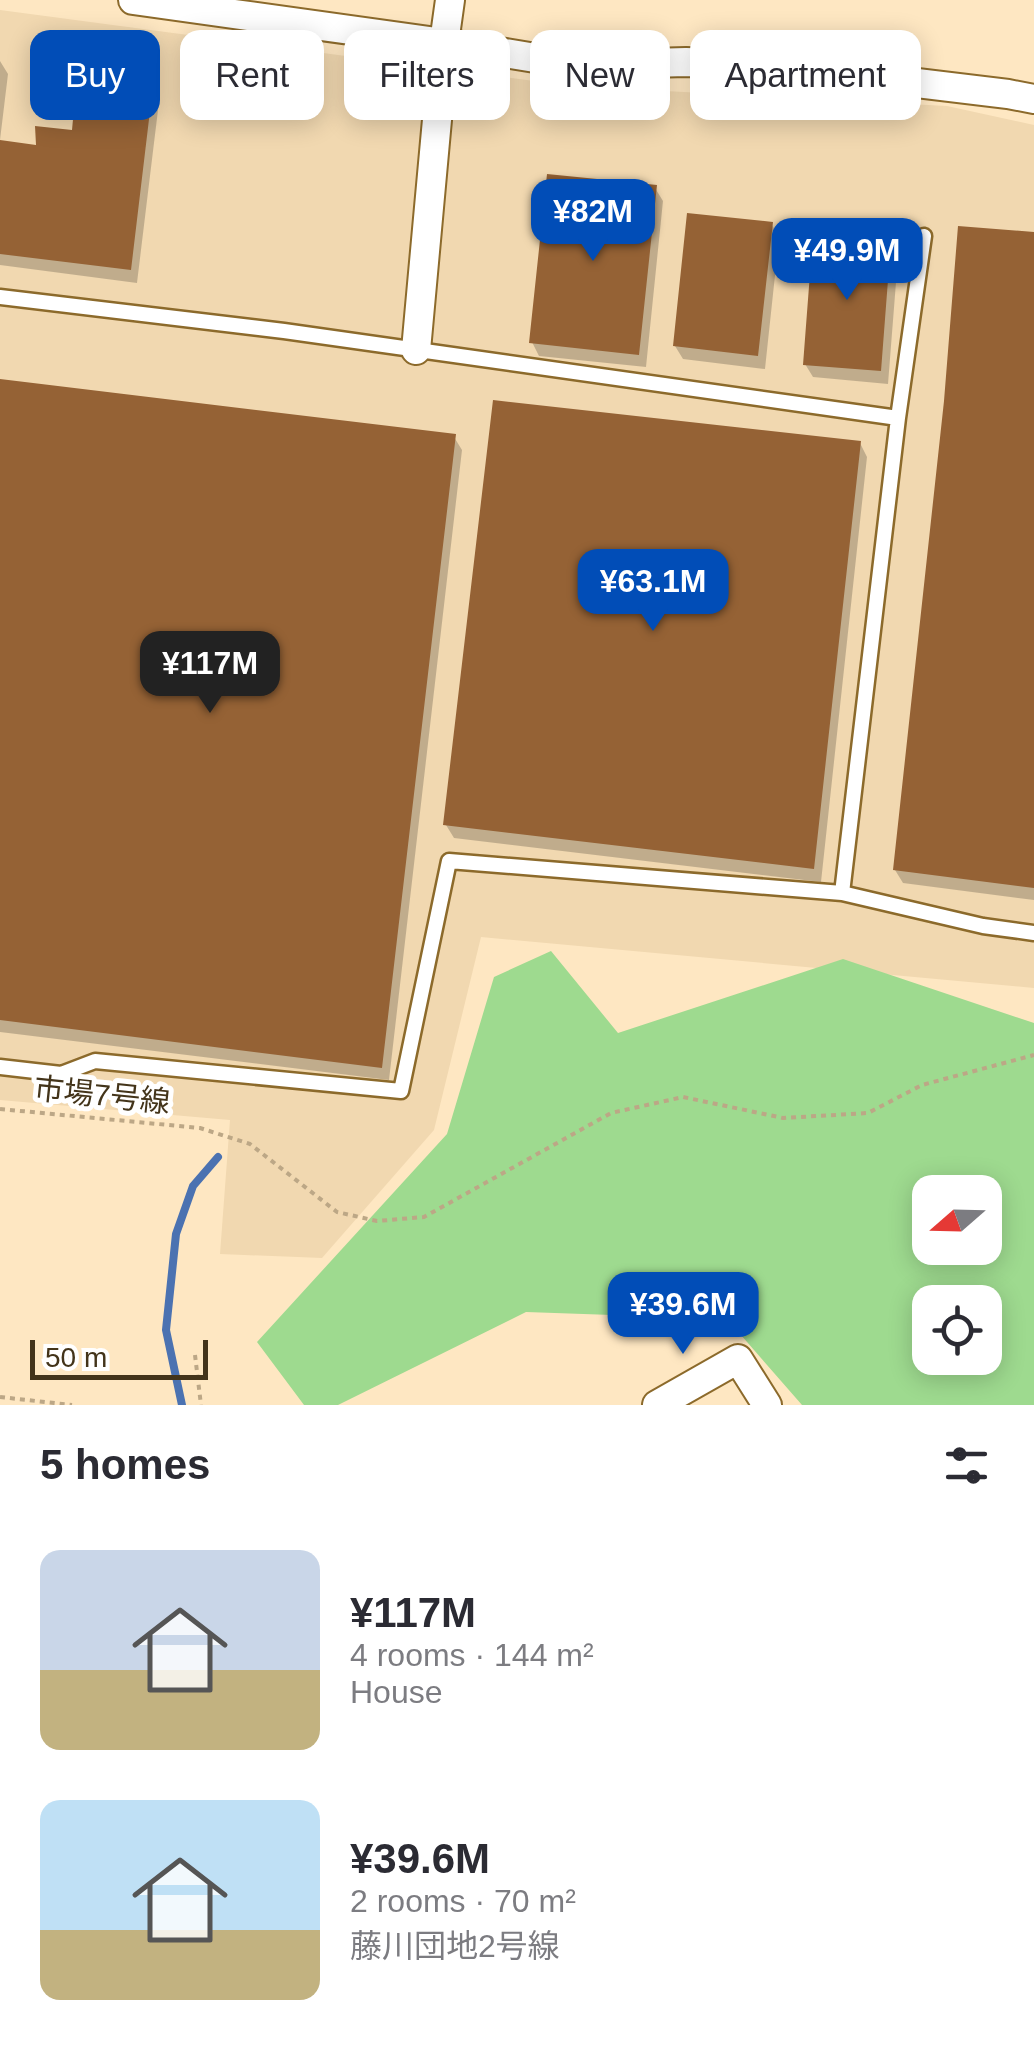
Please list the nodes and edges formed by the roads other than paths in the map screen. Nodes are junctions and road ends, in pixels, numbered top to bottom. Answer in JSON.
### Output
{"nodes":[{"id":1,"x":132,"y":0,"type":"edge"},
{"id":2,"x":450,"y":0,"type":"edge"},
{"id":3,"x":350,"y":30,"type":"edge"},
{"id":4,"x":446,"y":30,"type":"edge"},
{"id":5,"x":510,"y":54,"type":"edge"},
{"id":6,"x":1034,"y":100,"type":"edge"},
{"id":7,"x":437,"y":120,"type":"edge"},
{"id":8,"x":924,"y":236,"type":"dead end"},
{"id":9,"x":0,"y":297,"type":"edge"},
{"id":10,"x":416,"y":350,"type":"junction"},
{"id":11,"x":898,"y":418,"type":"junction"},
{"id":12,"x":842,"y":893,"type":"junction"},
{"id":13,"x":1034,"y":933,"type":"edge"},
{"id":14,"x":0,"y":1068,"type":"edge"},
{"id":15,"x":657,"y":1405,"type":"edge"},
{"id":16,"x":767,"y":1405,"type":"edge"}],
"edges":[{"from":1,"to":3,"type":"street"},
{"from":2,"to":4,"type":"street"},
{"from":5,"to":6,"type":"street"},
{"from":7,"to":10,"type":"street"},
{"from":8,"to":11,"type":"lane"},
{"from":9,"to":10,"type":"lane"},
{"from":10,"to":11,"type":"lane"},
{"from":11,"to":12,"type":"lane"},
{"from":12,"to":13,"type":"lane"},
{"from":12,"to":14,"type":"lane"},
{"from":15,"to":16,"type":"street"}]}
